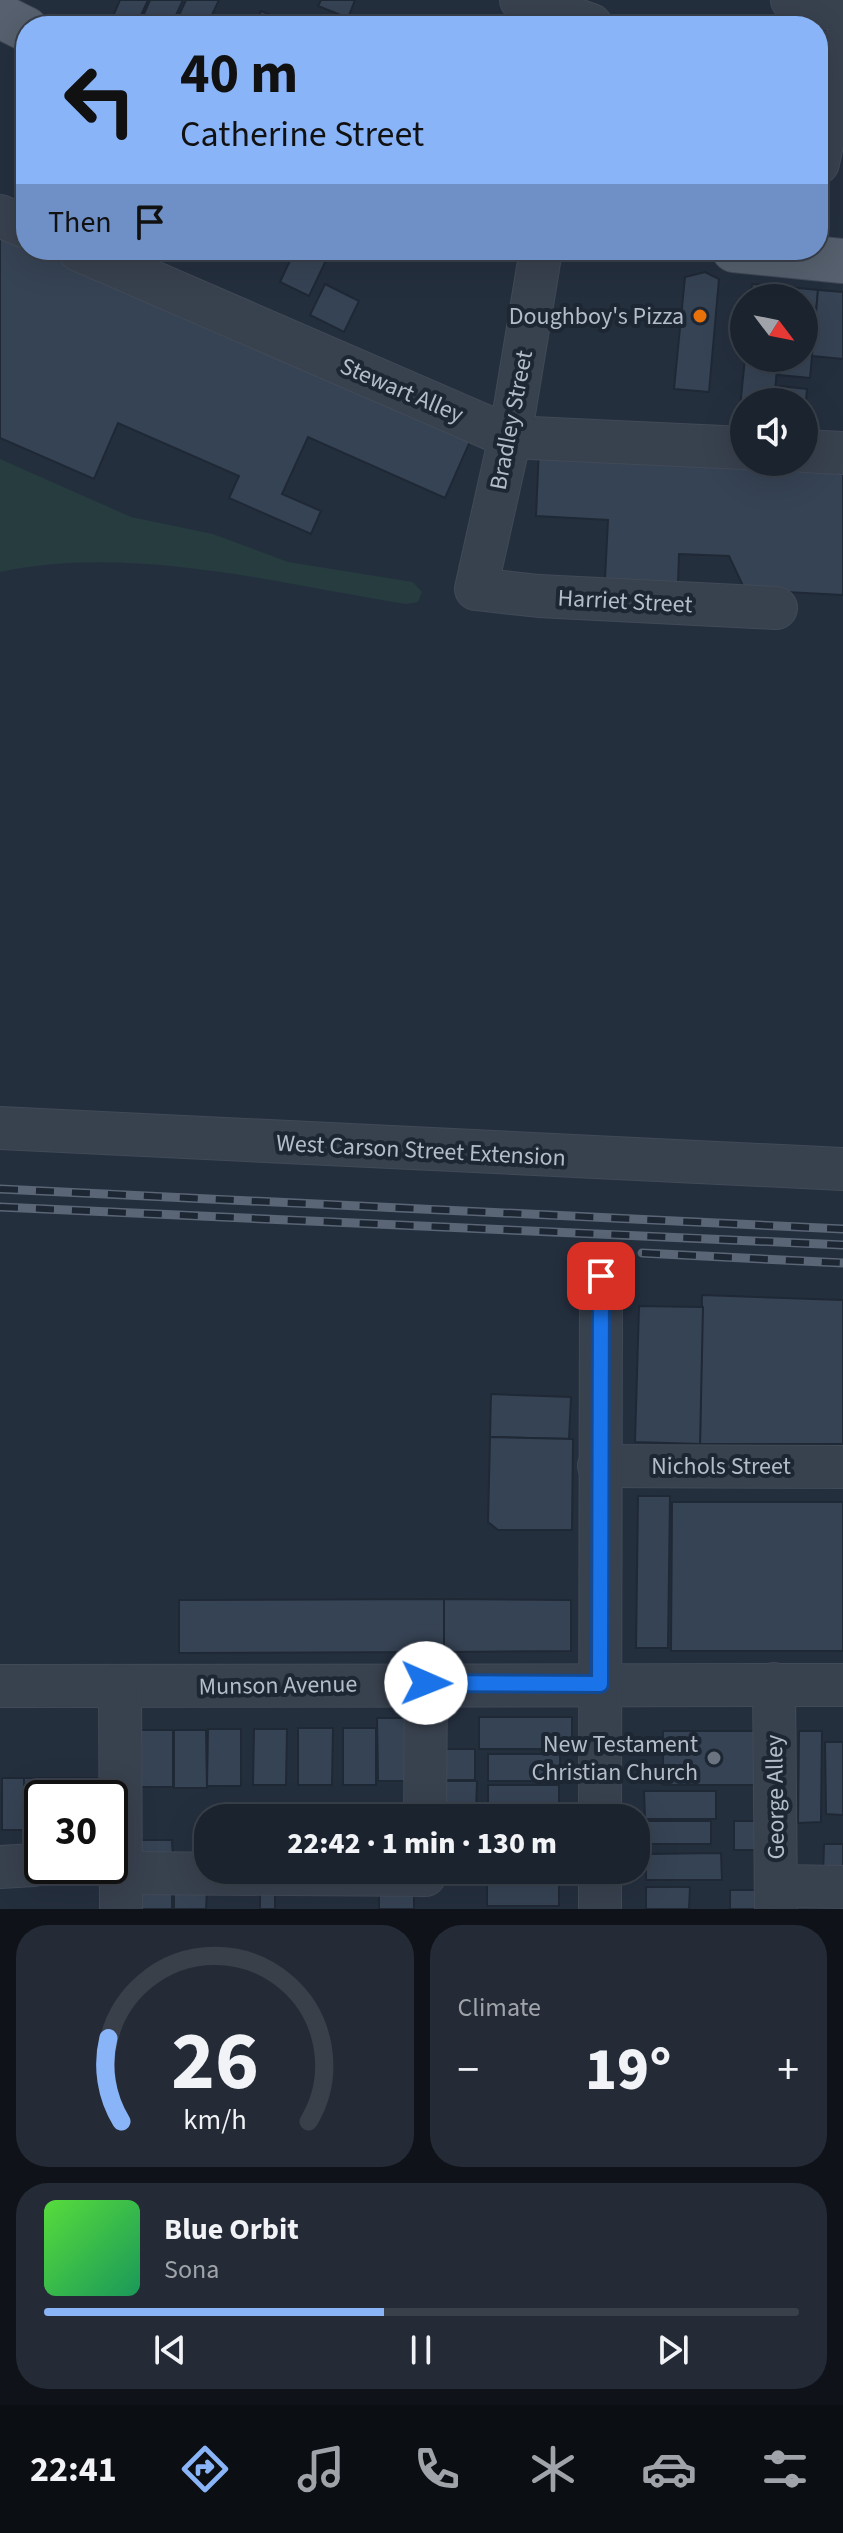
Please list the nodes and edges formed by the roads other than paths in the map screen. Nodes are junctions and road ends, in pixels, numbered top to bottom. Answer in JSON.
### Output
{"nodes":[{"id":1,"x":521,"y":0,"type":"edge"},
{"id":2,"x":792,"y":0,"type":"edge"},
{"id":3,"x":843,"y":11,"type":"edge"},
{"id":4,"x":589,"y":16,"type":"edge"},
{"id":5,"x":841,"y":59,"type":"edge"},
{"id":6,"x":828,"y":118,"type":"edge"},
{"id":7,"x":102,"y":260,"type":"edge"},
{"id":8,"x":539,"y":260,"type":"edge"},
{"id":9,"x":510,"y":437,"type":"junction"},
{"id":10,"x":730,"y":447,"type":"edge"},
{"id":11,"x":818,"y":452,"type":"edge"},
{"id":12,"x":843,"y":453,"type":"edge"},
{"id":13,"x":476,"y":589,"type":"joint"},
{"id":14,"x":776,"y":608,"type":"dead end"},
{"id":15,"x":0,"y":1128,"type":"edge"},
{"id":16,"x":843,"y":1169,"type":"edge"},
{"id":17,"x":601,"y":1276,"type":"dead end"},
{"id":18,"x":599,"y":1466,"type":"junction"},
{"id":19,"x":843,"y":1467,"type":"edge"},
{"id":20,"x":426,"y":1683,"type":"junction"},
{"id":21,"x":600,"y":1684,"type":"junction"},
{"id":22,"x":774,"y":1684,"type":"junction"},
{"id":23,"x":843,"y":1685,"type":"edge"},
{"id":24,"x":0,"y":1686,"type":"edge"},
{"id":25,"x":120,"y":1686,"type":"junction"},
{"id":26,"x":425,"y":1804,"type":"edge"},
{"id":27,"x":600,"y":1804,"type":"edge"},
{"id":28,"x":600,"y":1884,"type":"edge"},
{"id":29,"x":425,"y":1885,"type":"edge"},
{"id":30,"x":843,"y":1887,"type":"edge"},
{"id":31,"x":122,"y":1891,"type":"edge"},
{"id":32,"x":776,"y":1898,"type":"edge"},
{"id":33,"x":600,"y":1909,"type":"edge"}],
"edges":[{"from":1,"to":4,"type":"street"},
{"from":2,"to":3,"type":"street"},
{"from":5,"to":6,"type":"street"},
{"from":7,"to":9,"type":"street","name":"Stewart Alley"},
{"from":8,"to":9,"type":"street","name":"Bradley Street"},
{"from":9,"to":10,"type":"street","name":"Stewart Alley"},
{"from":9,"to":13,"type":"street","name":"Bradley Street"},
{"from":11,"to":12,"type":"street"},
{"from":13,"to":14,"type":"street","name":"Harriet Street"},
{"from":15,"to":16,"type":"street","name":"West Carson Street Extension"},
{"from":17,"to":18,"type":"street"},
{"from":18,"to":19,"type":"street","name":"Nichols Street"},
{"from":18,"to":21,"type":"street"},
{"from":20,"to":21,"type":"street","name":"Munson Avenue"},
{"from":20,"to":25,"type":"street","name":"Munson Avenue"},
{"from":20,"to":26,"type":"street"},
{"from":21,"to":22,"type":"street","name":"Munson Avenue"},
{"from":21,"to":27,"type":"street"},
{"from":22,"to":23,"type":"street","name":"Munson Avenue"},
{"from":22,"to":32,"type":"street","name":"George Alley"},
{"from":24,"to":25,"type":"street","name":"Munson Avenue"},
{"from":25,"to":31,"type":"street"},
{"from":28,"to":33,"type":"street"},
{"from":29,"to":31,"type":"street"},
{"from":30,"to":32,"type":"street"}]}
